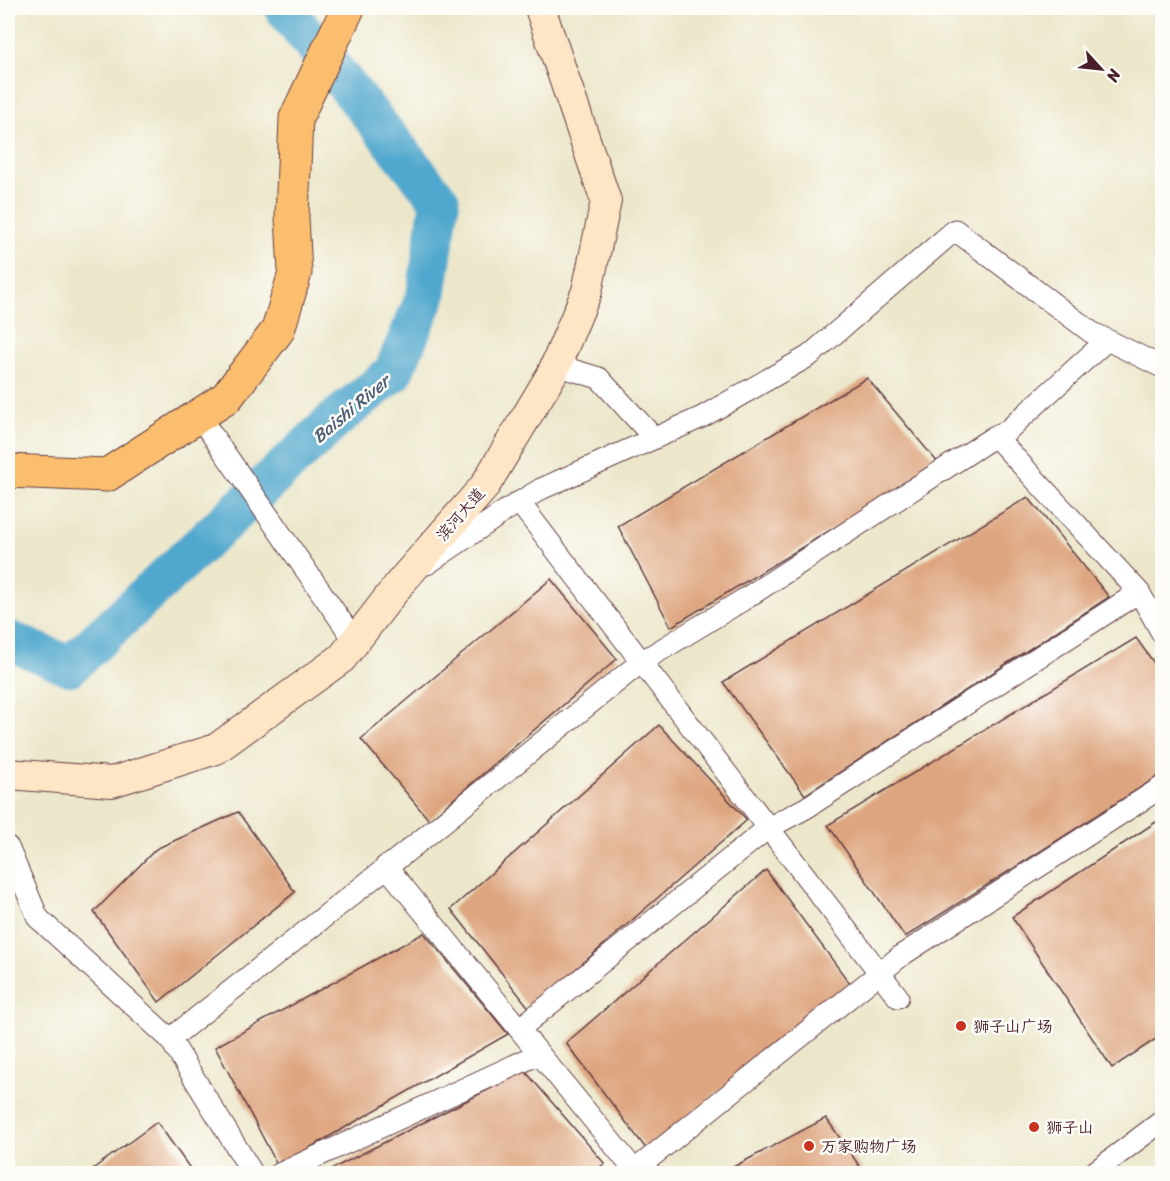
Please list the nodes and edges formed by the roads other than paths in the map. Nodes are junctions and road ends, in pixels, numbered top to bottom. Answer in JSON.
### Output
{"nodes":[{"id":1,"x":348,"y":8,"type":"edge"},
{"id":2,"x":540,"y":8,"type":"edge"},
{"id":3,"x":1107,"y":340,"type":"junction"},
{"id":4,"x":555,"y":365,"type":"junction"},
{"id":5,"x":1162,"y":367,"type":"edge"},
{"id":6,"x":199,"y":416,"type":"junction"},
{"id":7,"x":995,"y":436,"type":"junction"},
{"id":8,"x":654,"y":438,"type":"junction"},
{"id":9,"x":8,"y":471,"type":"edge"},
{"id":10,"x":519,"y":502,"type":"junction"},
{"id":11,"x":400,"y":583,"type":"junction"},
{"id":12,"x":1139,"y":592,"type":"junction"},
{"id":13,"x":1162,"y":633,"type":"edge"},
{"id":14,"x":355,"y":641,"type":"junction"},
{"id":15,"x":641,"y":662,"type":"junction"},
{"id":16,"x":8,"y":774,"type":"edge"},
{"id":17,"x":1162,"y":787,"type":"edge"},
{"id":18,"x":768,"y":828,"type":"junction"},
{"id":19,"x":8,"y":847,"type":"edge"},
{"id":20,"x":386,"y":867,"type":"junction"},
{"id":21,"x":878,"y":972,"type":"junction"},
{"id":22,"x":898,"y":997,"type":"dead end"},
{"id":23,"x":519,"y":1029,"type":"junction"},
{"id":24,"x":170,"y":1039,"type":"junction"},
{"id":25,"x":539,"y":1054,"type":"junction"},
{"id":26,"x":1162,"y":1121,"type":"edge"},
{"id":27,"x":632,"y":1172,"type":"edge"},
{"id":28,"x":254,"y":1173,"type":"edge"},
{"id":29,"x":279,"y":1173,"type":"edge"},
{"id":30,"x":1092,"y":1173,"type":"edge"}],
"edges":[{"from":1,"to":6,"type":"main road"},
{"from":2,"to":4,"type":"main road","name":"滨河大道"},
{"from":3,"to":5,"type":"street"},
{"from":3,"to":7,"type":"street"},
{"from":3,"to":8,"type":"street"},
{"from":4,"to":8,"type":"street"},
{"from":4,"to":11,"type":"main road","name":"滨河大道"},
{"from":6,"to":9,"type":"main road"},
{"from":6,"to":14,"type":"street"},
{"from":7,"to":12,"type":"street"},
{"from":7,"to":15,"type":"street"},
{"from":8,"to":10,"type":"street"},
{"from":10,"to":11,"type":"street"},
{"from":10,"to":15,"type":"street"},
{"from":11,"to":14,"type":"main road","name":"滨河大道"},
{"from":12,"to":13,"type":"street"},
{"from":12,"to":18,"type":"street"},
{"from":14,"to":16,"type":"main road","name":"滨河大道"},
{"from":15,"to":18,"type":"street"},
{"from":15,"to":20,"type":"street"},
{"from":17,"to":21,"type":"street"},
{"from":18,"to":21,"type":"street"},
{"from":18,"to":23,"type":"street"},
{"from":19,"to":24,"type":"street"},
{"from":20,"to":23,"type":"street"},
{"from":20,"to":24,"type":"street"},
{"from":21,"to":22,"type":"street"},
{"from":21,"to":27,"type":"street"},
{"from":23,"to":25,"type":"street"},
{"from":24,"to":28,"type":"street"},
{"from":25,"to":27,"type":"street"},
{"from":25,"to":29,"type":"street"},
{"from":26,"to":30,"type":"street"}]}
